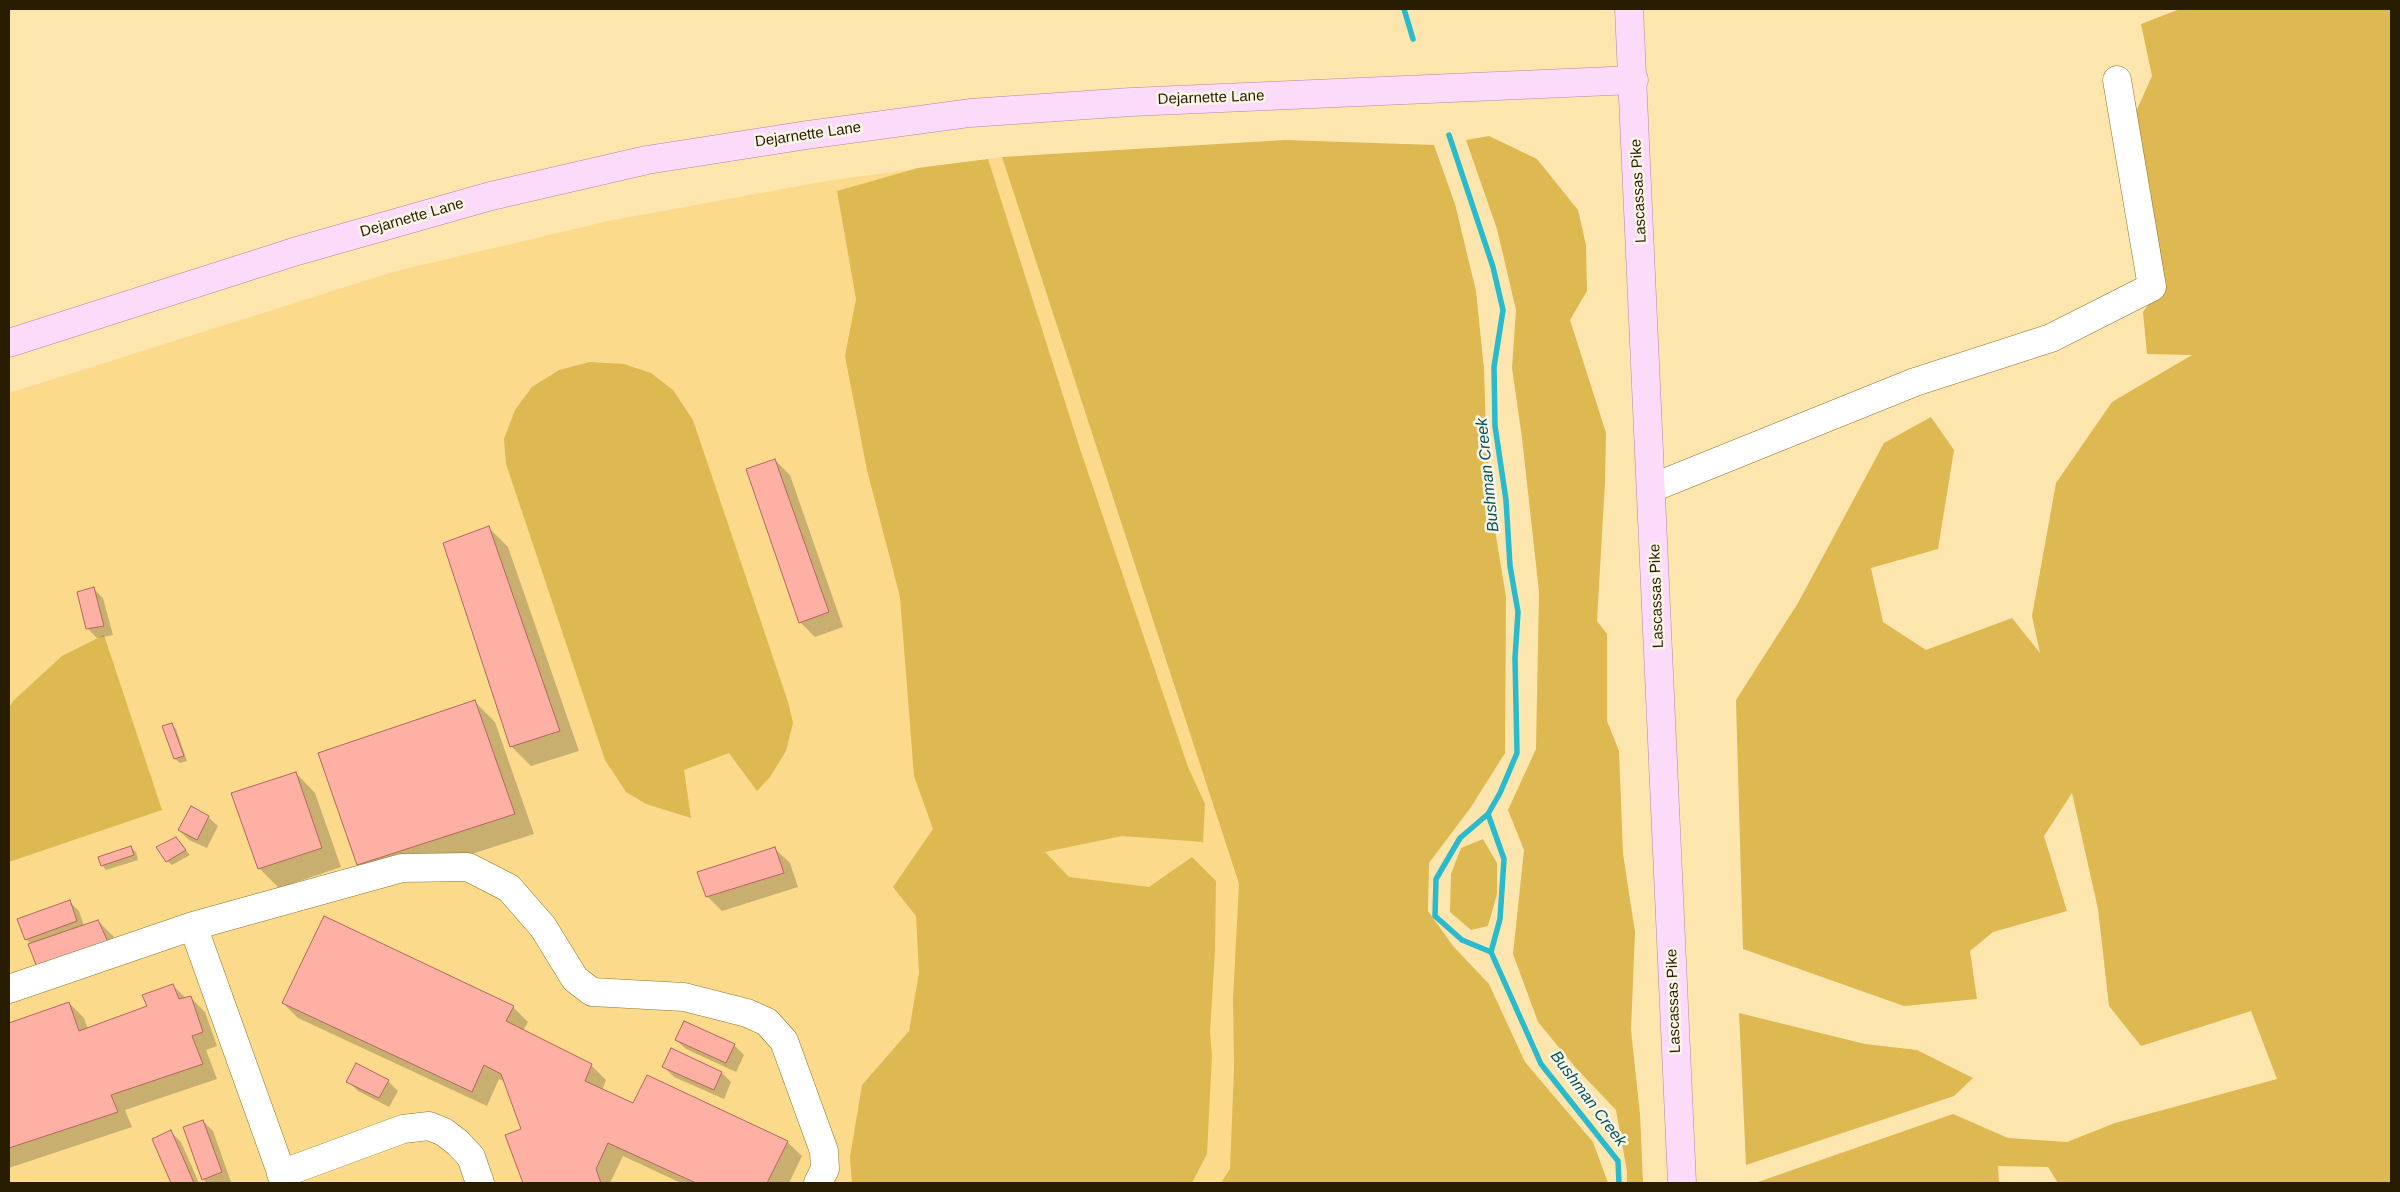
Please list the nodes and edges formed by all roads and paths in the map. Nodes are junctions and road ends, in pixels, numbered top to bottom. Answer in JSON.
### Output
{"nodes":[{"id":1,"x":1629,"y":9,"type":"edge"},
{"id":2,"x":1634,"y":80,"type":"junction"},
{"id":3,"x":2117,"y":80,"type":"dead end"},
{"id":4,"x":9,"y":343,"type":"edge"},
{"id":5,"x":1652,"y":488,"type":"junction"},
{"id":6,"x":193,"y":926,"type":"junction"},
{"id":7,"x":9,"y":989,"type":"edge"},
{"id":8,"x":283,"y":1179,"type":"edge"},
{"id":9,"x":480,"y":1183,"type":"edge"},
{"id":10,"x":818,"y":1183,"type":"edge"},
{"id":11,"x":1682,"y":1183,"type":"edge"}],
"edges":[{"from":1,"to":2,"type":"main road","name":"Lascassas Pike"},
{"from":2,"to":4,"type":"main road","name":"Dejarnette Lane"},
{"from":2,"to":5,"type":"main road","name":"Lascassas Pike"},
{"from":3,"to":5,"type":"lane"},
{"from":5,"to":11,"type":"main road","name":"Lascassas Pike"},
{"from":6,"to":7,"type":"lane"},
{"from":6,"to":8,"type":"lane"},
{"from":6,"to":10,"type":"lane"},
{"from":8,"to":9,"type":"lane"}]}
